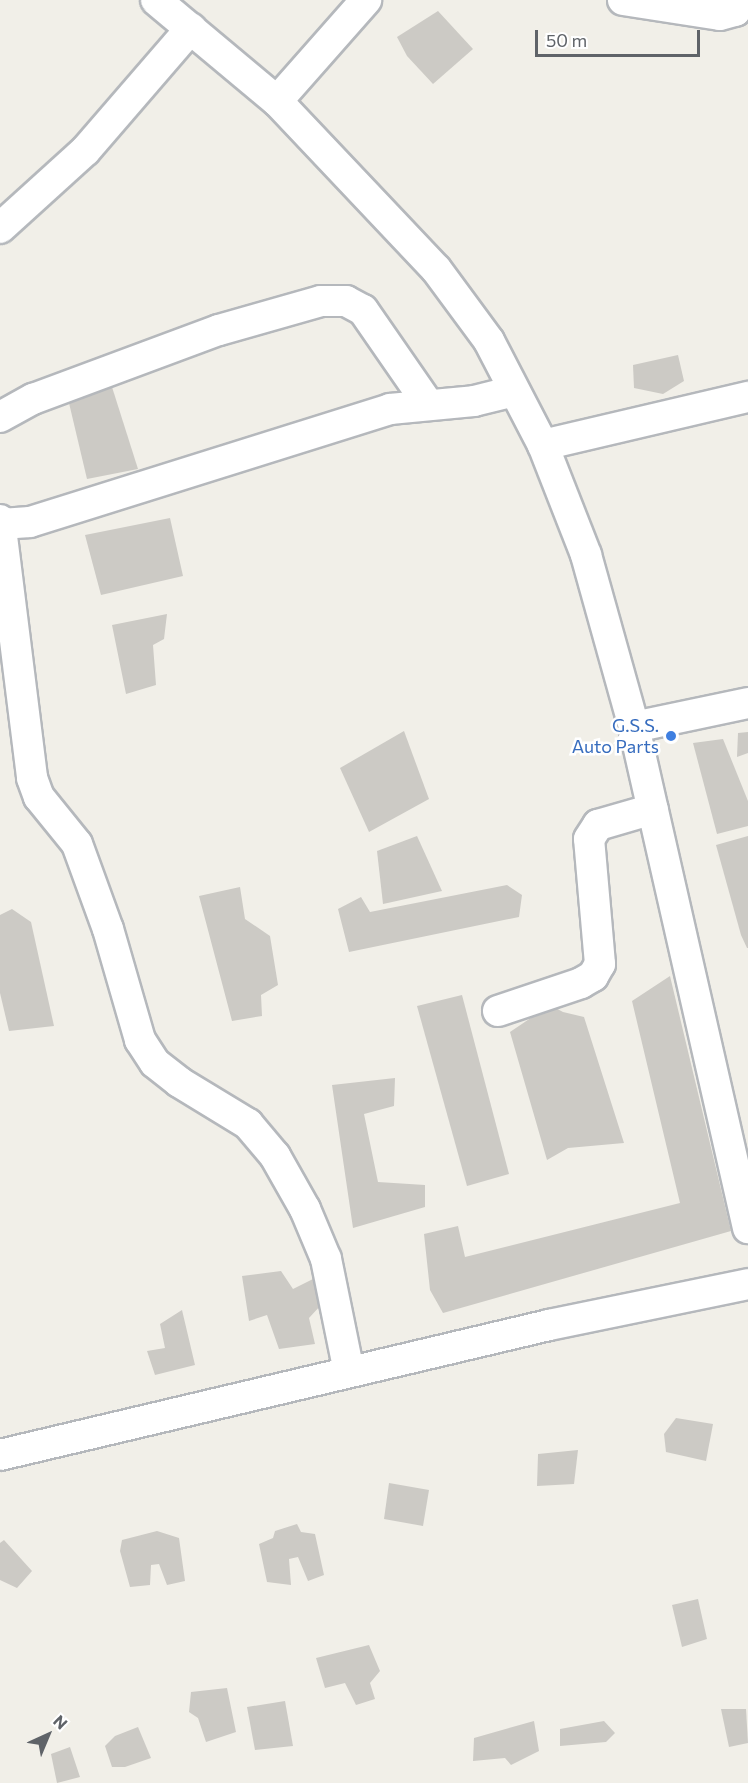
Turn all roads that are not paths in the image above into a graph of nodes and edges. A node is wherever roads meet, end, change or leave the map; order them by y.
1 (156, 0) edge
2 (366, 0) edge
3 (623, 0) edge
4 (739, 0) edge
5 (191, 28) junction
6 (277, 101) junction
7 (0, 228) edge
8 (514, 391) junction
9 (748, 397) edge
10 (428, 404) junction
11 (0, 417) edge
12 (543, 445) junction
13 (1, 522) edge
14 (748, 703) edge
15 (634, 726) junction
16 (653, 809) junction
17 (498, 1011) dead end
18 (748, 1228) edge
19 (748, 1284) edge
20 (349, 1372) junction
21 (0, 1455) edge

1 - 5 street
2 - 6 street
3 - 4 street
5 - 6 street
5 - 7 street
6 - 8 street
8 - 10 street
8 - 12 street
9 - 12 street
10 - 11 street
10 - 13 street
12 - 15 street
13 - 20 street
14 - 15 street
15 - 16 street
16 - 17 street
16 - 18 street
19 - 20 street
20 - 21 street

